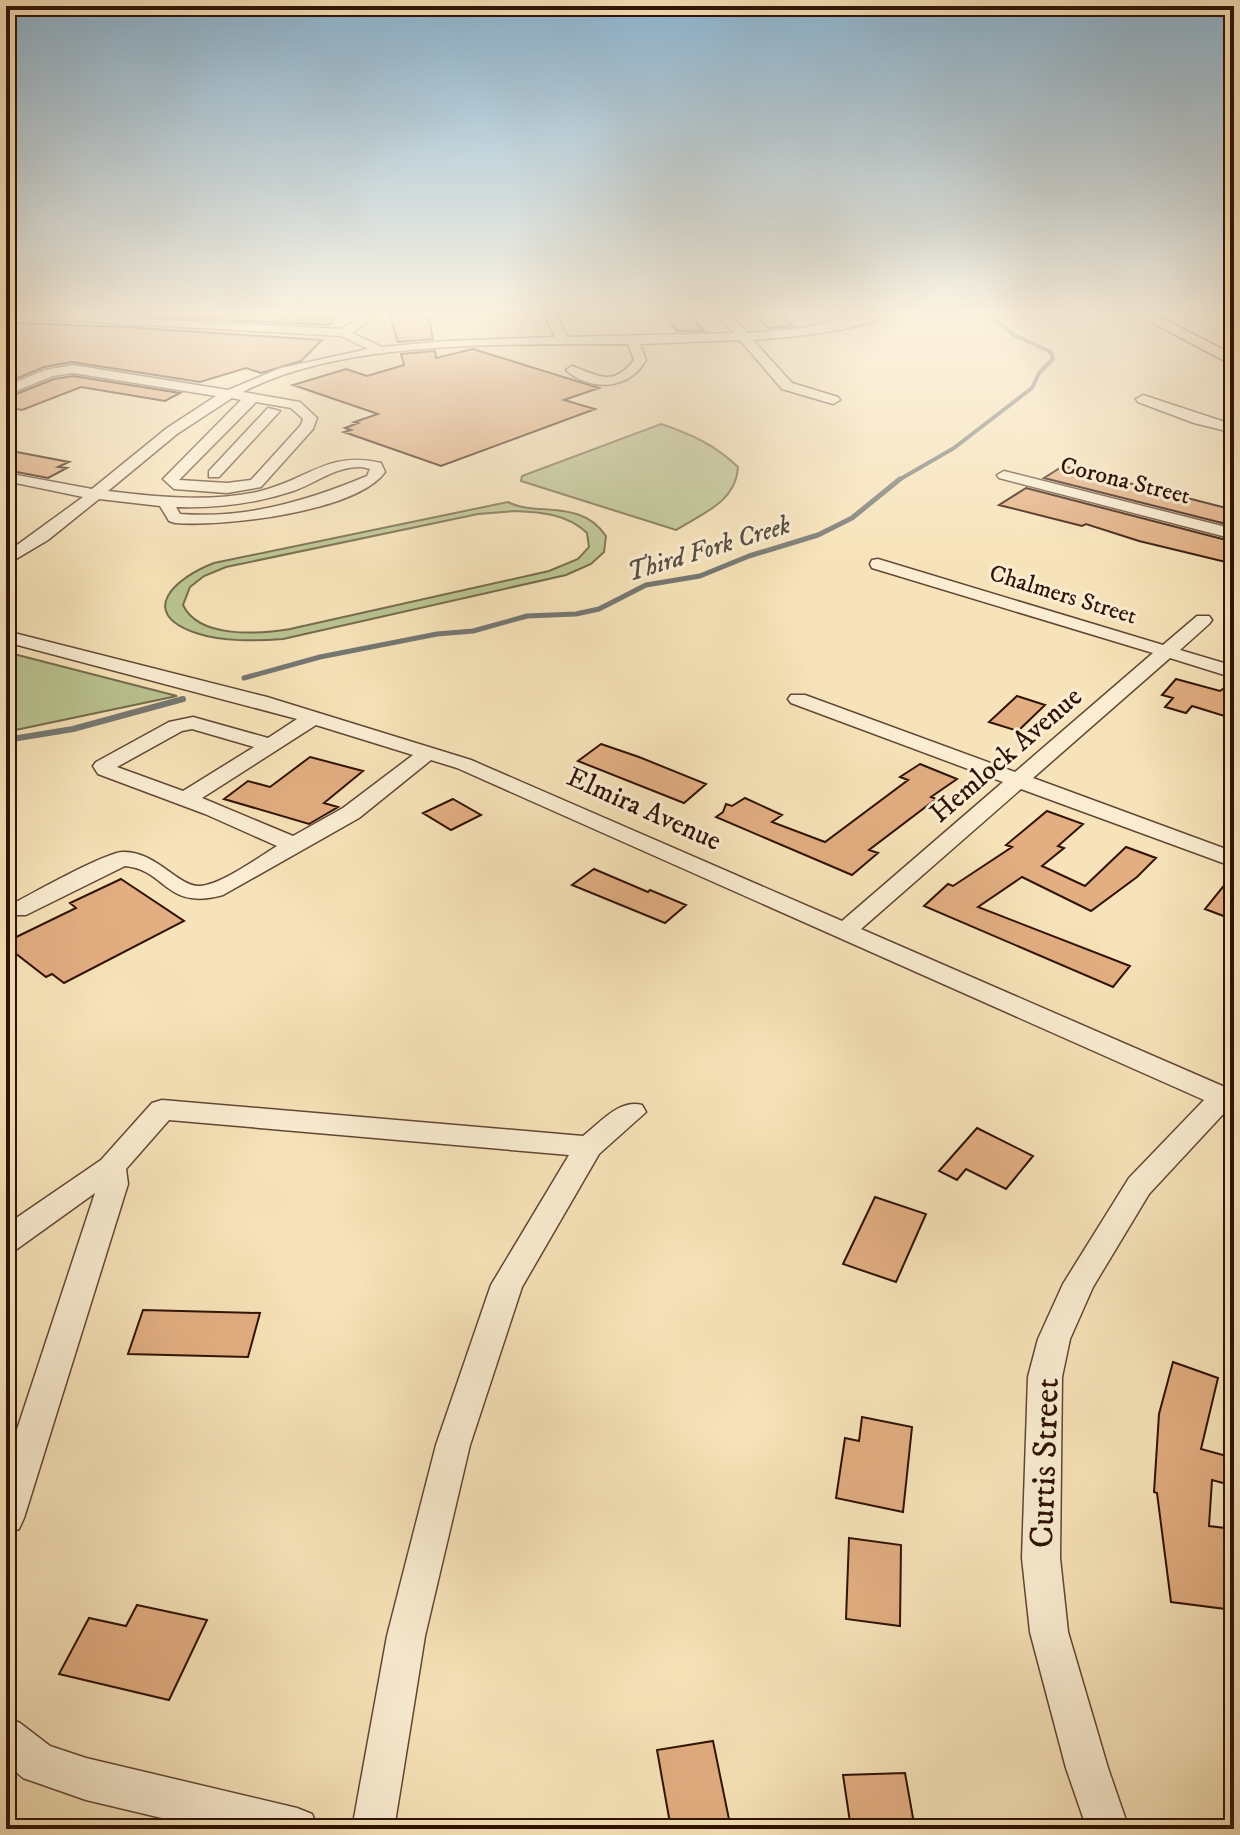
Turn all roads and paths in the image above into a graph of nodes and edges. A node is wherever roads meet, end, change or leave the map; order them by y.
1 (219, 398) edge
2 (245, 398) edge
3 (825, 398) edge
4 (253, 399) junction
5 (1143, 399) dead end
6 (833, 400) dead end
7 (273, 411) dead end
8 (1234, 429) edge
9 (177, 471) junction
10 (214, 474) junction
11 (1004, 475) dead end
12 (262, 476) junction
13 (6, 477) edge
14 (97, 494) junction
15 (164, 500) junction
16 (1234, 534) edge
17 (6, 560) edge
18 (878, 564) dead end
19 (1203, 620) dead end
20 (6, 636) edge
21 (1168, 652) junction
22 (1234, 672) edge
23 (798, 699) dead end
24 (314, 717) junction
25 (271, 745) junction
26 (429, 752) junction
27 (1019, 781) junction
28 (185, 799) junction
29 (294, 845) junction
30 (1234, 860) edge
31 (18, 910) dead end
32 (844, 931) junction
33 (1228, 1099) edge
34 (632, 1112) dead end
35 (589, 1147) junction
36 (111, 1167) junction
37 (6, 1241) edge
38 (6, 1518) edge
39 (6, 1737) edge
40 (297, 1829) edge
41 (373, 1829) edge
42 (1108, 1829) edge

1 - 14 street
2 - 4 street
3 - 6 street
4 - 9 street
4 - 12 street
5 - 8 street
7 - 10 street
9 - 10 street
9 - 12 street
10 - 12 street
11 - 16 street, Corona Street
13 - 14 street
14 - 15 street
14 - 17 street
15 - 15 street
18 - 21 street, Chalmers Street
19 - 21 street, Hemlock Avenue
20 - 24 street, Elmira Avenue
21 - 22 street, Chalmers Street
21 - 27 street, Hemlock Avenue
23 - 27 street
24 - 25 street
24 - 26 street, Elmira Avenue
25 - 28 street
25 - 28 street
26 - 29 street
26 - 32 street, Elmira Avenue
27 - 30 street
27 - 32 street, Hemlock Avenue
28 - 29 street
29 - 31 street
32 - 33 street, Elmira Avenue
33 - 42 street, Curtis Street
34 - 35 street
35 - 36 street
35 - 41 street
36 - 37 street
36 - 38 street
39 - 40 street

